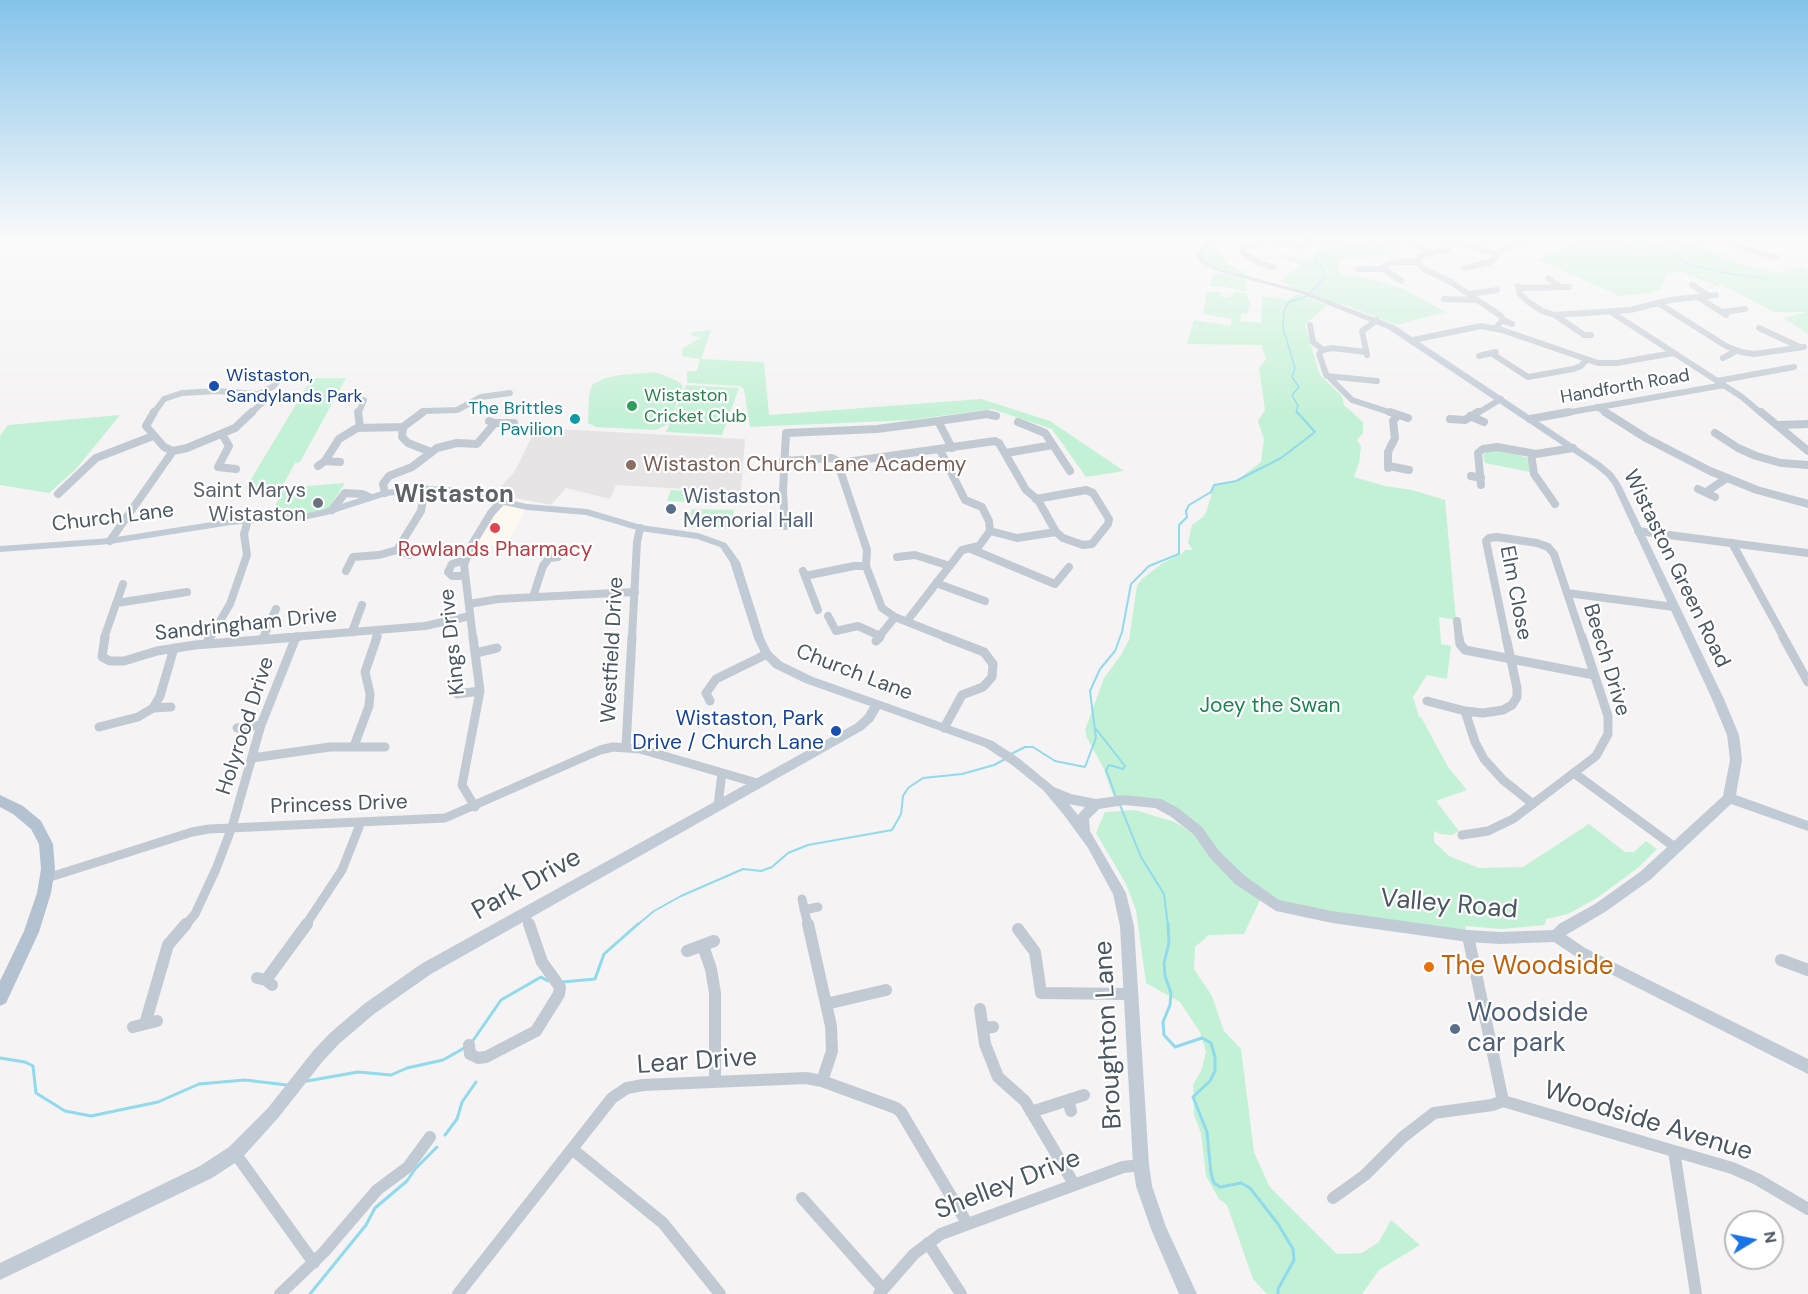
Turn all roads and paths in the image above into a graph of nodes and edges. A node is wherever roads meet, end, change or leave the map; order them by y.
1 (1320, 298) edge
2 (1450, 298) edge
3 (1524, 298) edge
4 (1688, 298) edge
5 (1699, 298) edge
6 (1478, 300) joint
7 (1658, 303) junction
8 (1743, 311) dead end
9 (1611, 312) junction
10 (1555, 315) junction
11 (1377, 320) junction
12 (1503, 320) junction
13 (1512, 324) dead end
14 (1313, 327) dead end
15 (1495, 328) junction
16 (1759, 328) dead end
17 (1591, 335) dead end
18 (1413, 340) junction
19 (1323, 350) junction
20 (1736, 351) junction
21 (1673, 353) junction
22 (1479, 356) dead end
23 (1723, 358) dead end
24 (1586, 360) junction
25 (1794, 367) dead end
26 (1367, 370) dead end
27 (1328, 376) junction
28 (1369, 378) junction
29 (279, 379) dead end
30 (1377, 381) dead end
31 (1717, 381) junction
32 (1724, 385) junction
33 (510, 393) dead end
34 (259, 394) junction
35 (1501, 399) junction
36 (367, 402) dead end
37 (1597, 407) junction
38 (1398, 415) junction
39 (996, 416) dead end
40 (1470, 416) junction
41 (1408, 418) dead end
42 (1450, 419) dead end
43 (1530, 419) junction
44 (938, 421) junction
45 (1018, 422) dead end
46 (1484, 422) dead end
47 (513, 423) dead end
48 (1808, 424) edge
49 (1779, 425) junction
50 (360, 427) junction
51 (403, 427) junction
52 (1715, 433) dead end
53 (222, 434) junction
54 (153, 436) junction
55 (477, 444) junction
56 (485, 445) dead end
57 (1053, 445) junction
58 (952, 448) junction
59 (1573, 448) junction
60 (940, 450) junction
61 (173, 451) junction
62 (431, 452) junction
63 (1808, 452) edge
64 (1006, 453) junction
65 (1531, 454) junction
66 (783, 460) junction
67 (325, 461) junction
68 (340, 462) dead end
69 (843, 464) junction
70 (1808, 465) edge
71 (318, 466) dead end
72 (236, 469) dead end
73 (1408, 470) dead end
74 (1070, 471) dead end
75 (1471, 476) dead end
76 (1727, 478) junction
77 (425, 489) junction
78 (385, 493) junction
79 (57, 494) dead end
80 (1715, 497) dead end
81 (1036, 499) junction
82 (501, 502) junction
83 (1555, 504) dead end
84 (1808, 504) edge
85 (248, 520) junction
86 (785, 526) dead end
87 (640, 528) junction
88 (990, 531) junction
89 (1638, 531) junction
90 (1056, 532) junction
91 (110, 540) junction
92 (1732, 543) junction
93 (0, 549) edge
94 (971, 549) junction
95 (397, 550) junction
96 (1808, 553) edge
97 (409, 555) dead end
98 (550, 557) dead end
99 (897, 557) dead end
100 (465, 560) junction
101 (866, 566) junction
102 (950, 566) junction
103 (1069, 567) dead end
104 (346, 571) dead end
105 (465, 576) junction
106 (936, 583) junction
107 (123, 584) dead end
108 (1055, 584) joint
109 (187, 592) dead end
110 (635, 592) junction
111 (1567, 592) junction
112 (533, 597) junction
113 (985, 601) dead end
114 (117, 603) junction
115 (362, 604) dead end
116 (469, 604) junction
117 (1674, 607) junction
118 (277, 608) dead end
119 (818, 610) dead end
120 (470, 616) junction
121 (828, 616) dead end
122 (895, 617) junction
123 (907, 621) junction
124 (1457, 621) dead end
125 (379, 630) junction
126 (352, 632) junction
127 (296, 637) junction
128 (262, 640) junction
129 (206, 644) junction
130 (174, 648) junction
131 (497, 648) dead end
132 (476, 653) junction
133 (767, 654) junction
134 (1510, 659) junction
135 (1594, 675) junction
136 (1808, 682) edge
137 (480, 691) junction
138 (456, 694) dead end
139 (710, 701) dead end
140 (1427, 701) dead end
141 (877, 704) junction
142 (171, 707) dead end
143 (153, 708) junction
144 (1465, 711) junction
145 (261, 725) junction
146 (99, 727) dead end
147 (237, 728) dead end
148 (944, 728) junction
149 (354, 746) junction
150 (626, 746) junction
151 (385, 747) dead end
152 (252, 758) junction
153 (722, 773) junction
154 (1574, 774) junction
155 (757, 783) junction
156 (1047, 787) junction
157 (1729, 798) junction
158 (0, 801) edge
159 (1102, 803) junction
160 (1533, 804) junction
161 (718, 805) junction
162 (474, 807) junction
163 (361, 822) junction
164 (1808, 826) edge
165 (232, 827) junction
166 (1084, 832) junction
167 (1462, 836) dead end
168 (1676, 848) junction
169 (47, 878) junction
170 (818, 907) dead end
171 (525, 914) junction
172 (1018, 929) dead end
173 (1468, 936) junction
174 (1556, 936) junction
175 (714, 941) dead end
176 (703, 946) junction
177 (687, 951) dead end
178 (1781, 960) dead end
179 (1808, 970) edge
180 (265, 981) dead end
181 (886, 990) dead end
182 (1131, 994) junction
183 (0, 998) edge
184 (826, 1004) junction
185 (980, 1009) dead end
186 (157, 1021) dead end
187 (469, 1045) dead end
188 (1808, 1067) edge
189 (715, 1082) junction
190 (822, 1082) junction
191 (1084, 1095) dead end
192 (1503, 1101) junction
193 (1031, 1112) junction
194 (430, 1137) dead end
195 (572, 1149) junction
196 (1674, 1151) junction
197 (234, 1153) junction
198 (1141, 1165) junction
199 (1074, 1184) junction
200 (802, 1198) dead end
201 (1333, 1198) dead end
202 (1808, 1209) edge
203 (967, 1223) junction
204 (928, 1243) junction
205 (314, 1263) junction
206 (0, 1272) edge
207 (881, 1292) edge
208 (280, 1294) edge
209 (458, 1294) edge
210 (720, 1294) edge
211 (961, 1294) edge
212 (1188, 1294) edge
213 (1696, 1294) edge

1 - 11 street, Wistaston Green Road
2 - 6 street
3 - 10 street
4 - 7 street
5 - 8 street
6 - 12 street
7 - 9 street
7 - 20 street
9 - 10 street
9 - 21 street
10 - 17 street
11 - 18 street, Wistaston Green Road
11 - 19 street
12 - 13 street
12 - 15 street
14 - 19 street
15 - 18 street
15 - 24 street
16 - 20 street
18 - 35 street, Wistaston Green Road
19 - 27 street
20 - 23 street
21 - 24 street
21 - 31 street
22 - 24 street
25 - 31 street
26 - 28 street
27 - 28 street
27 - 38 street
28 - 30 street
29 - 34 street
31 - 32 street
32 - 37 street, Handforth Road
32 - 49 street
33 - 51 street
34 - 53 street
34 - 54 street
35 - 40 street
35 - 43 street, Wistaston Green Road
36 - 50 street
37 - 43 street, Handforth Road
37 - 76 street
38 - 41 street
38 - 73 street
39 - 44 street
40 - 42 street
40 - 46 street
43 - 59 street, Wistaston Green Road
44 - 58 street
44 - 66 street
45 - 57 street
47 - 55 street
48 - 49 street
49 - 63 street
50 - 51 street
50 - 67 street
51 - 62 street
52 - 70 street
53 - 61 street
53 - 72 street
54 - 61 street
54 - 79 street
55 - 56 street
55 - 62 street
57 - 64 street
57 - 74 street
58 - 60 street
58 - 64 street
59 - 65 street
59 - 89 street, Wistaston Green Road
60 - 69 street
60 - 88 street
61 - 91 street
62 - 78 street
64 - 81 street
65 - 75 street
65 - 83 street
66 - 69 street
66 - 86 street
67 - 68 street
67 - 71 street
69 - 101 street
76 - 80 street
76 - 84 street
77 - 78 street, Church Lane
77 - 82 street, Church Lane
77 - 95 street
78 - 85 street, Church Lane
81 - 90 street
81 - 90 street
82 - 87 street, Church Lane
82 - 100 street, Kings Drive
85 - 91 street, Church Lane
85 - 129 street
87 - 110 street, Westfield Drive
87 - 133 street, Church Lane
88 - 90 street
88 - 94 street
89 - 92 street
89 - 117 street, Wistaston Green Road
91 - 93 street, Church Lane
92 - 96 street
92 - 136 street
94 - 102 street
94 - 108 street
95 - 97 street
95 - 104 street
98 - 112 street
99 - 102 street
100 - 105 street, Kings Drive
100 - 105 street, Kings Drive
101 - 119 street
101 - 122 street
102 - 106 street
103 - 108 street
105 - 116 street, Kings Drive
106 - 113 street
106 - 123 street
107 - 114 street, Sandringham Drive
109 - 114 street
110 - 112 street
110 - 150 street, Westfield Drive
111 - 117 street, Beech Drive
111 - 134 street, Elm Close
111 - 135 street, Beech Drive
112 - 116 street
114 - 130 street, Sandringham Drive
115 - 126 street
116 - 120 street, Kings Drive
117 - 157 street, Wistaston Green Road
118 - 128 street
120 - 125 street, Sandringham Drive
120 - 132 street, Kings Drive
121 - 122 street
122 - 123 street
123 - 148 street
124 - 134 street
125 - 126 street, Sandringham Drive
125 - 149 street
126 - 127 street, Sandringham Drive
127 - 128 street, Sandringham Drive
127 - 145 street, Holyrood Drive
128 - 129 street, Sandringham Drive
129 - 130 street, Sandringham Drive
130 - 143 street
131 - 132 street
132 - 137 street, Kings Drive
133 - 139 street
133 - 141 street, Church Lane
134 - 135 street
134 - 144 street
135 - 154 street, Beech Drive
137 - 138 street
137 - 162 street, Kings Drive
140 - 144 street
141 - 148 street, Church Lane
141 - 155 street, Park Drive
142 - 143 street
143 - 146 street
144 - 160 street
145 - 147 street
145 - 152 street, Holyrood Drive
148 - 156 street, Church Lane
149 - 151 street
149 - 152 street
150 - 153 street, Westfield Drive
150 - 162 street, Princess Drive
152 - 165 street, Holyrood Drive
153 - 155 street, Westfield Drive
153 - 161 street
154 - 160 street, Beech Drive
154 - 168 street
155 - 161 street, Park Drive
156 - 159 street, Valley Road
156 - 166 street, Broughton Lane
157 - 164 street
157 - 168 street
158 - 169 main road
159 - 166 street
159 - 173 street, Valley Road
160 - 167 street, Beech Drive
161 - 171 street, Park Drive
162 - 163 street, Princess Drive
163 - 165 street, Princess Drive
163 - 180 street
165 - 169 street, Princess Drive
165 - 186 street, Holyrood Drive
166 - 182 street, Broughton Lane
168 - 174 street
169 - 183 main road
170 - 184 street
171 - 187 street
171 - 197 street, Park Drive
172 - 182 street
173 - 174 street, Valley Road
173 - 192 street
174 - 188 street
175 - 176 street
176 - 177 street
176 - 189 street
178 - 179 street
181 - 184 street
182 - 198 street, Broughton Lane
184 - 190 street
185 - 193 street
189 - 190 street, Lear Drive
189 - 195 street, Lear Drive
190 - 203 street, Lear Drive
191 - 193 street
192 - 196 street, Woodside Avenue
192 - 201 street
193 - 199 street
194 - 205 street
195 - 209 street, Lear Drive
195 - 210 street
196 - 202 street, Woodside Avenue
196 - 213 street
197 - 205 street
197 - 206 street, Park Drive
198 - 199 street, Shelley Drive
198 - 212 street, Broughton Lane
199 - 203 street, Shelley Drive
200 - 207 street
203 - 204 street, Shelley Drive
204 - 207 street, Shelley Drive
204 - 211 street
205 - 208 street

